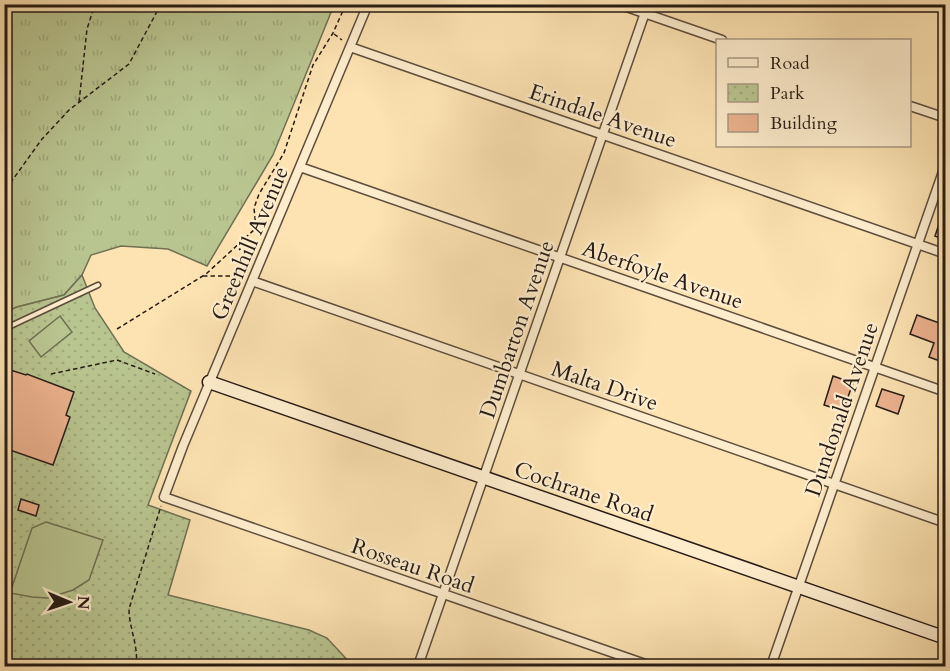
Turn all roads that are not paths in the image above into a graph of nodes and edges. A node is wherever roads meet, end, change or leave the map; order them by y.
1 (368, 4) edge
2 (618, 4) edge
3 (648, 4) edge
4 (645, 14) junction
5 (719, 39) edge
6 (350, 47) junction
7 (911, 107) edge
8 (945, 118) edge
9 (603, 134) junction
10 (945, 163) edge
11 (300, 167) junction
12 (917, 244) junction
13 (945, 254) edge
14 (560, 257) junction
15 (252, 281) junction
16 (99, 285) dead end
17 (4, 328) edge
18 (874, 367) junction
19 (519, 375) junction
20 (209, 382) junction
21 (945, 392) edge
22 (483, 478) junction
23 (836, 485) junction
24 (164, 497) joint
25 (945, 523) edge
26 (798, 587) junction
27 (442, 595) junction
28 (945, 638) edge
29 (418, 666) edge
30 (651, 666) edge
31 (771, 666) edge

1 - 6 street, Greenhill Avenue
2 - 4 street
3 - 4 street, Dumbarton Avenue
4 - 5 street
4 - 9 street, Dumbarton Avenue
6 - 9 street, Erindale Avenue
6 - 11 street, Greenhill Avenue
7 - 8 street
9 - 12 street, Erindale Avenue
9 - 14 street, Dumbarton Avenue
10 - 12 street, Dundonald Avenue
11 - 14 street, Aberfoyle Avenue
11 - 15 street, Greenhill Avenue
12 - 13 street, Erindale Avenue
12 - 18 street, Dundonald Avenue
14 - 18 street, Aberfoyle Avenue
14 - 19 street, Dumbarton Avenue
15 - 19 street, Malta Drive
15 - 20 street, Greenhill Avenue
16 - 17 lane
18 - 21 street, Aberfoyle Avenue
18 - 23 street, Dundonald Avenue
19 - 22 street, Dumbarton Avenue
19 - 23 street, Malta Drive
20 - 22 street, Cochrane Road
20 - 24 street, Greenhill Avenue
22 - 26 street, Cochrane Road
22 - 27 street, Dumbarton Avenue
23 - 25 street, Malta Drive
23 - 26 street, Dundonald Avenue
24 - 27 street, Rosseau Road
26 - 28 street, Cochrane Road
26 - 31 street, Dundonald Avenue
27 - 29 street, Dumbarton Avenue
27 - 30 street, Rosseau Road

